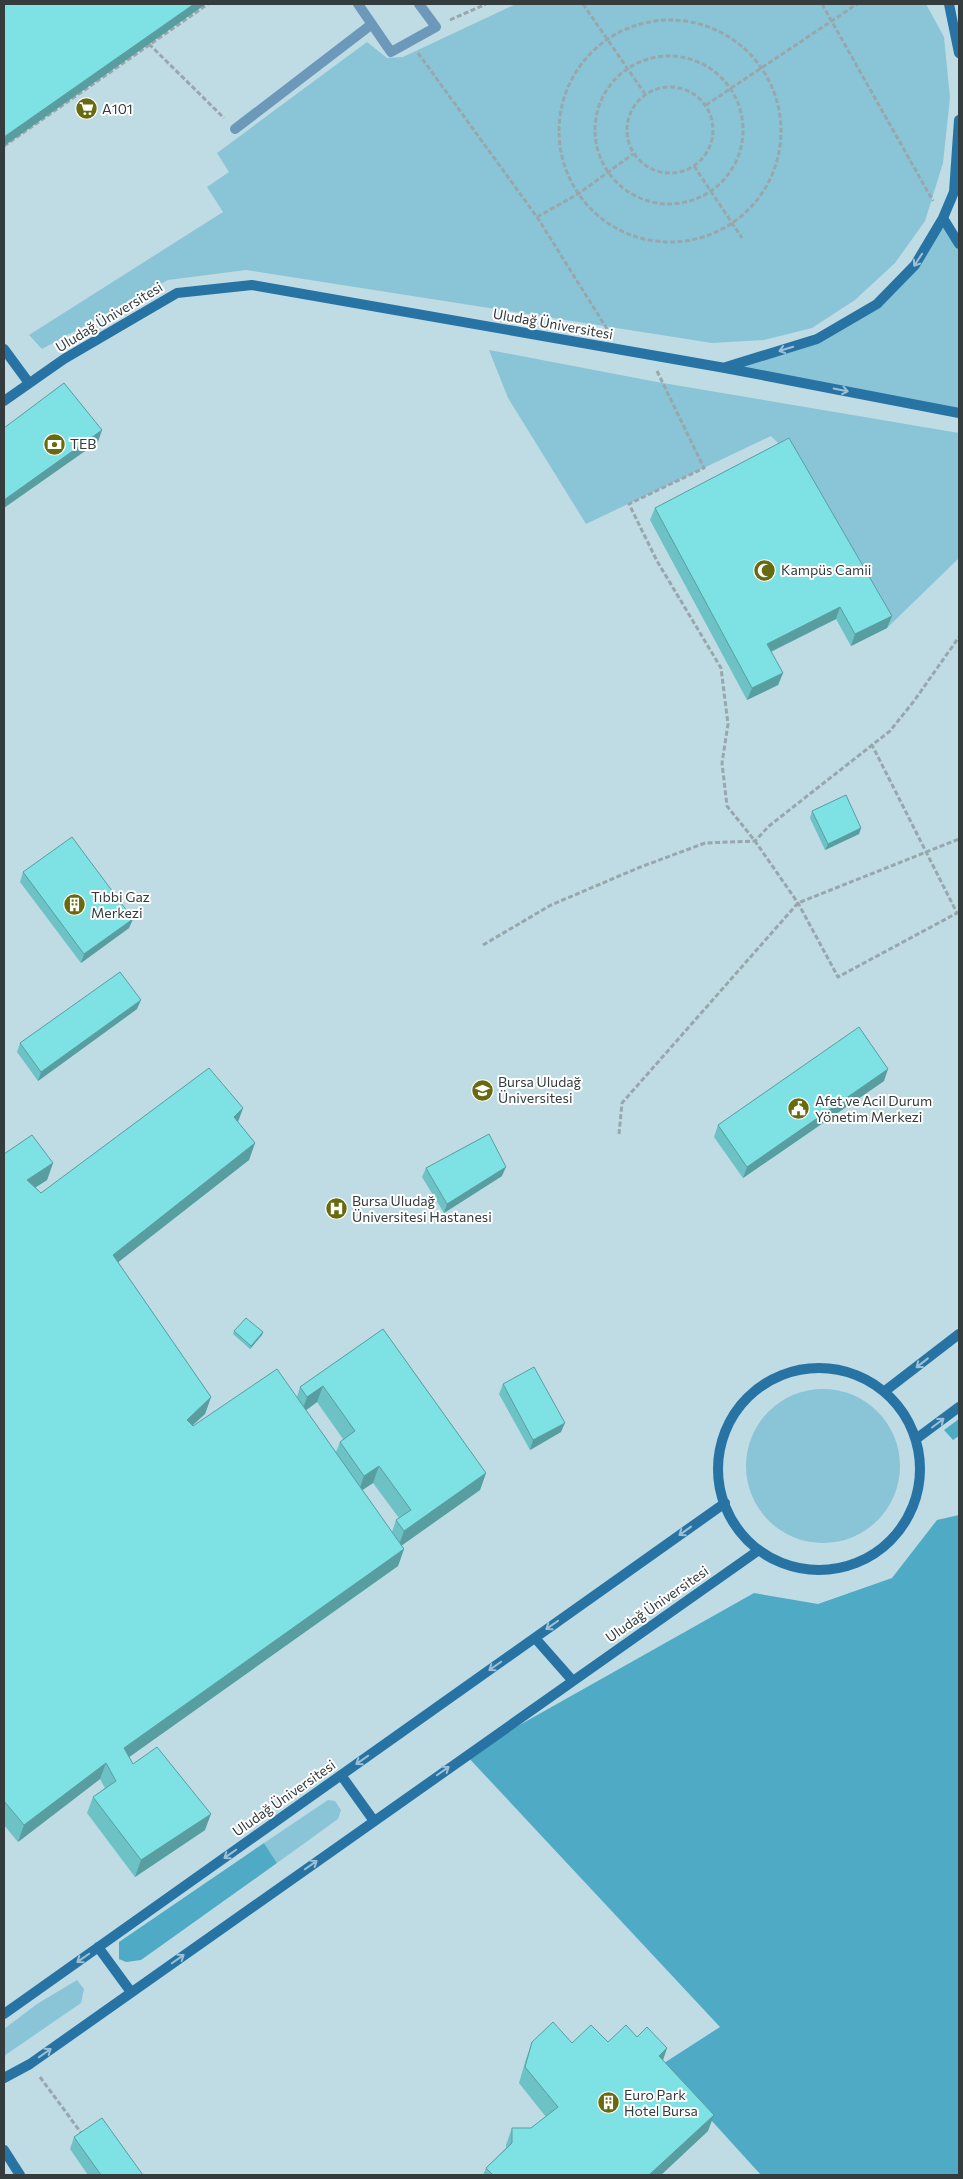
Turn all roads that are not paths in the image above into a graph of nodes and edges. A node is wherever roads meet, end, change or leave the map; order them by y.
1 (358, 4) edge
2 (419, 4) edge
3 (949, 4) edge
4 (959, 16) edge
5 (372, 24) junction
6 (959, 53) edge
7 (959, 120) edge
8 (235, 129) road end
9 (956, 189) edge
10 (943, 218) junction
11 (959, 244) edge
12 (4, 349) edge
13 (725, 368) junction
14 (29, 383) junction
15 (4, 401) edge
16 (959, 413) edge
17 (959, 1334) edge
18 (885, 1391) junction
19 (959, 1407) edge
20 (916, 1439) junction
21 (725, 1503) junction
22 (758, 1550) junction
23 (535, 1638) junction
24 (572, 1680) junction
25 (341, 1775) junction
26 (374, 1821) junction
27 (98, 1947) junction
28 (131, 1992) junction
29 (4, 2014) edge
30 (4, 2078) edge
31 (4, 2150) edge
32 (20, 2175) edge

1 - 5 lane
2 - 5 lane
3 - 4 street
3 - 6 street
5 - 8 lane
7 - 9 street, Uludağ Üniversitesi
9 - 10 street, Uludağ Üniversitesi
10 - 11 street
10 -> 13 street, Uludağ Üniversitesi
12 - 14 street
13 - 14 street, Uludağ Üniversitesi
13 -> 16 street
14 - 15 street, Uludağ Üniversitesi
17 -> 18 street
18 - 20 street
18 - 21 street
20 -> 19 street
20 - 22 street
21 - 22 street
21 -> 23 street, Uludağ Üniversitesi
22 - 24 street, Uludağ Üniversitesi
23 - 24 street
23 -> 25 street, Uludağ Üniversitesi
26 -> 24 street, Uludağ Üniversitesi
25 - 26 street
25 -> 27 street, Uludağ Üniversitesi
28 -> 26 street, Uludağ Üniversitesi
27 - 28 street
27 -> 29 street, Uludağ Üniversitesi
30 -> 28 street, Uludağ Üniversitesi
31 - 32 street

